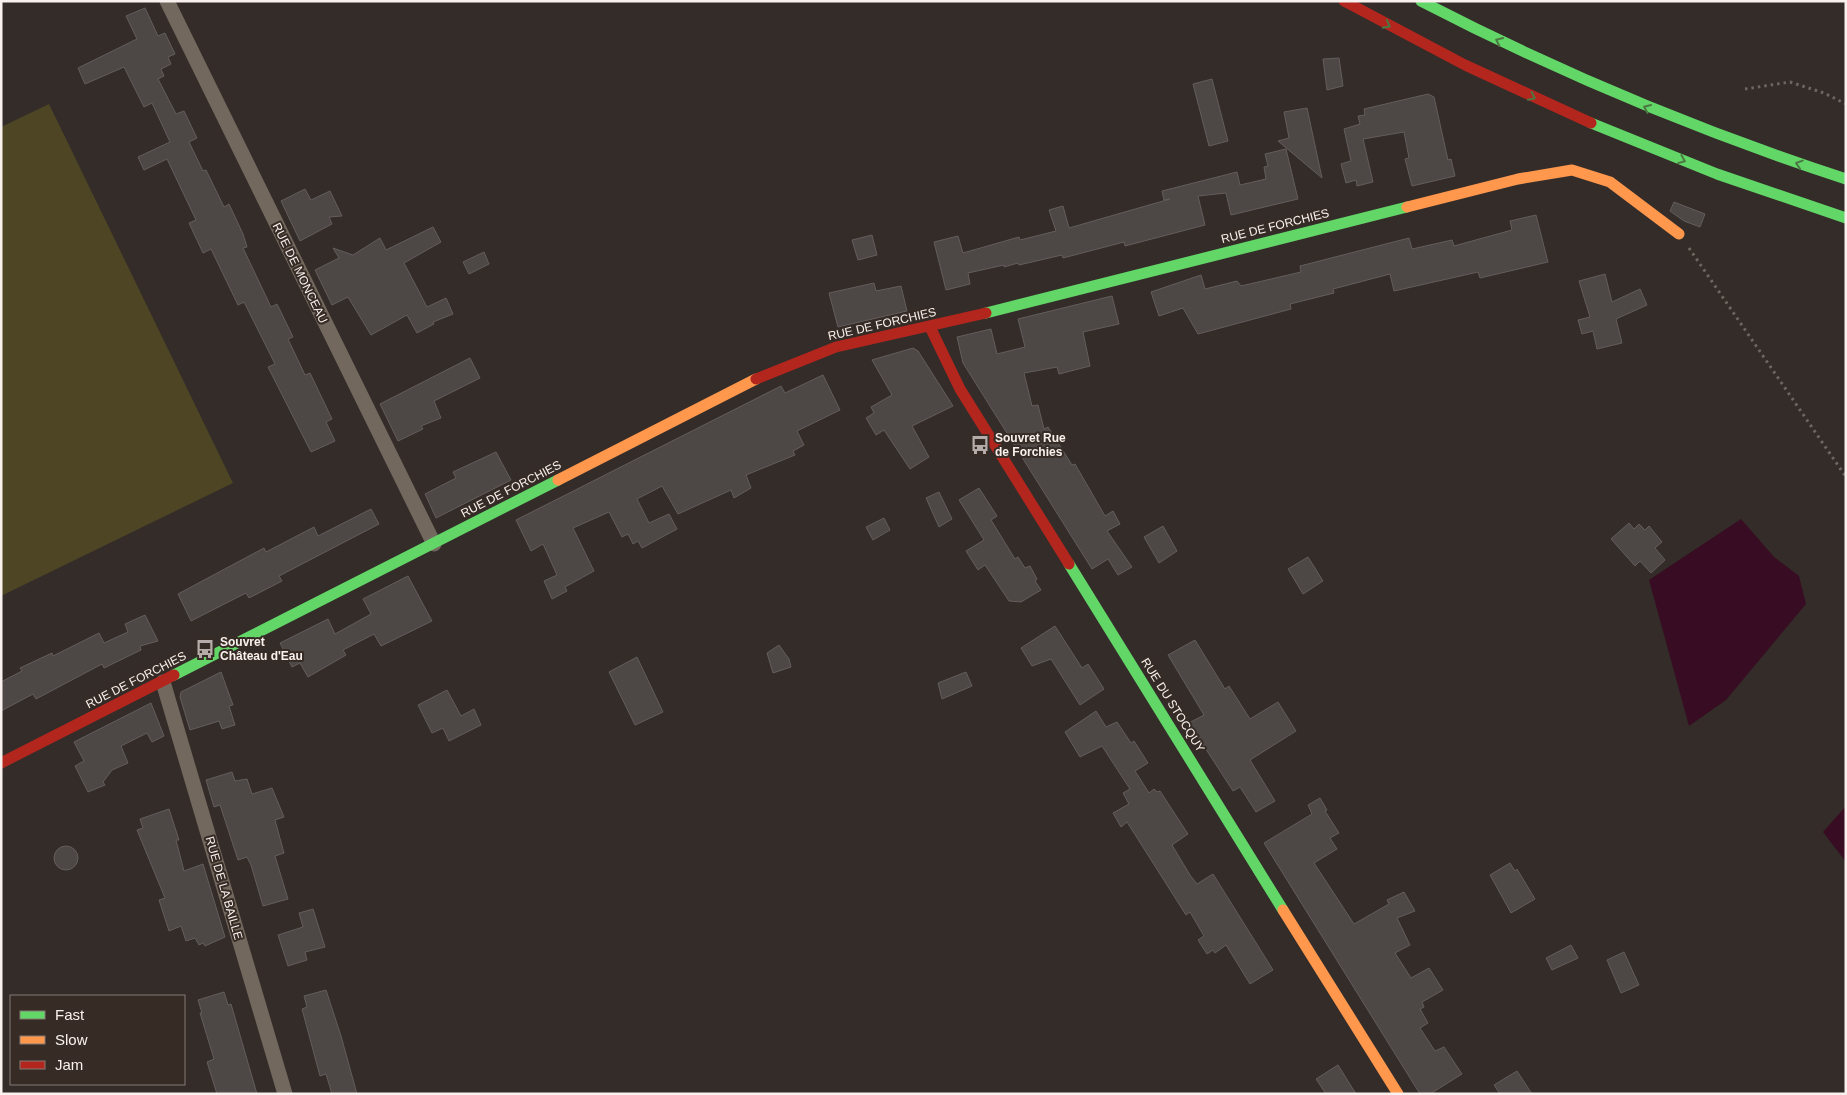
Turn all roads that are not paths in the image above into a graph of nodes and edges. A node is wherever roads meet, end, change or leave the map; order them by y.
1 (167, 1) edge
2 (1344, 1) edge
3 (1421, 1) edge
4 (1846, 179) edge
5 (1846, 218) edge
6 (1679, 234) road end
7 (930, 327) junction
8 (434, 544) junction
9 (163, 682) junction
10 (1, 763) edge
11 (285, 1094) edge
12 (1398, 1094) edge

1 - 8 street, RUE DE MONCEAU
2 -> 5 street
4 -> 3 street
6 - 7 street, RUE DE FORCHIES
7 - 8 street, RUE DE FORCHIES
7 - 12 street, RUE DU STOCQUY
8 - 9 street, RUE DE FORCHIES
9 - 10 street, RUE DE FORCHIES
9 - 11 street, RUE DE LA BAILLE

